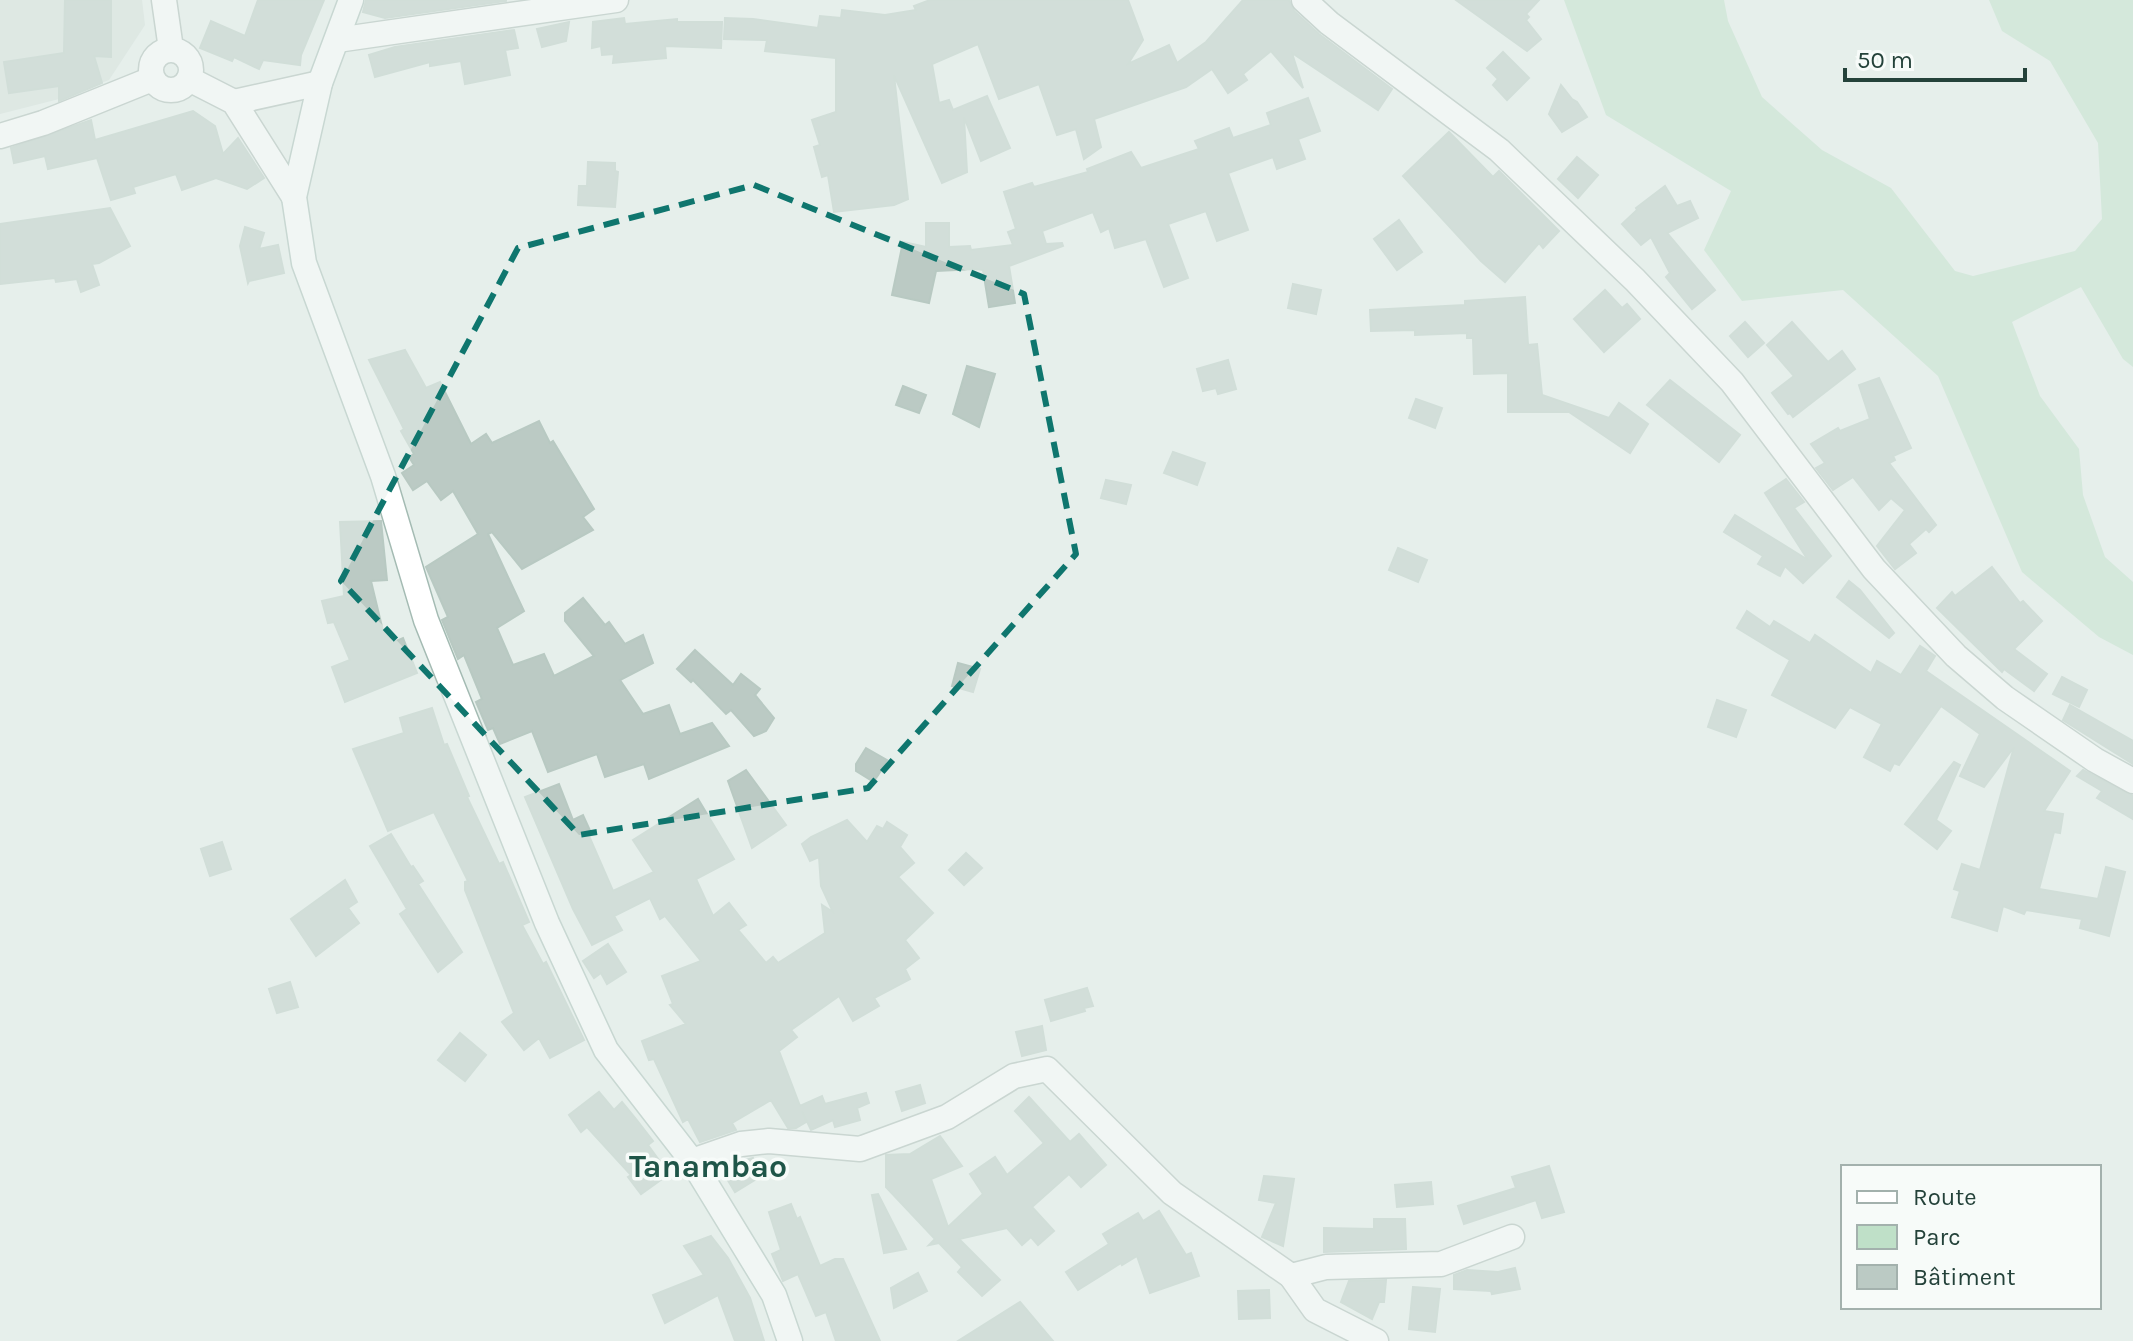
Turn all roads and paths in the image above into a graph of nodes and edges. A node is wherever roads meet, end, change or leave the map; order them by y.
1 (164, 0) edge
2 (351, 0) edge
3 (616, 0) edge
4 (1304, 0) edge
5 (337, 40) junction
6 (171, 49) junction
7 (152, 79) junction
8 (189, 79) junction
9 (320, 83) junction
10 (234, 102) junction
11 (0, 136) edge
12 (294, 197) junction
13 (2133, 781) edge
14 (692, 1161) junction
15 (1512, 1237) dead end
16 (1291, 1276) junction
17 (790, 1341) edge
18 (1376, 1341) edge

1 - 6 street
2 - 5 street
3 - 5 street
4 - 13 street
5 - 9 street
6 - 7 street
6 - 8 street
7 - 8 street
7 - 11 street
8 - 10 street
9 - 10 street
9 - 12 street
10 - 12 street
12 - 14 street
14 - 16 street
14 - 17 street
15 - 16 street
16 - 18 street

